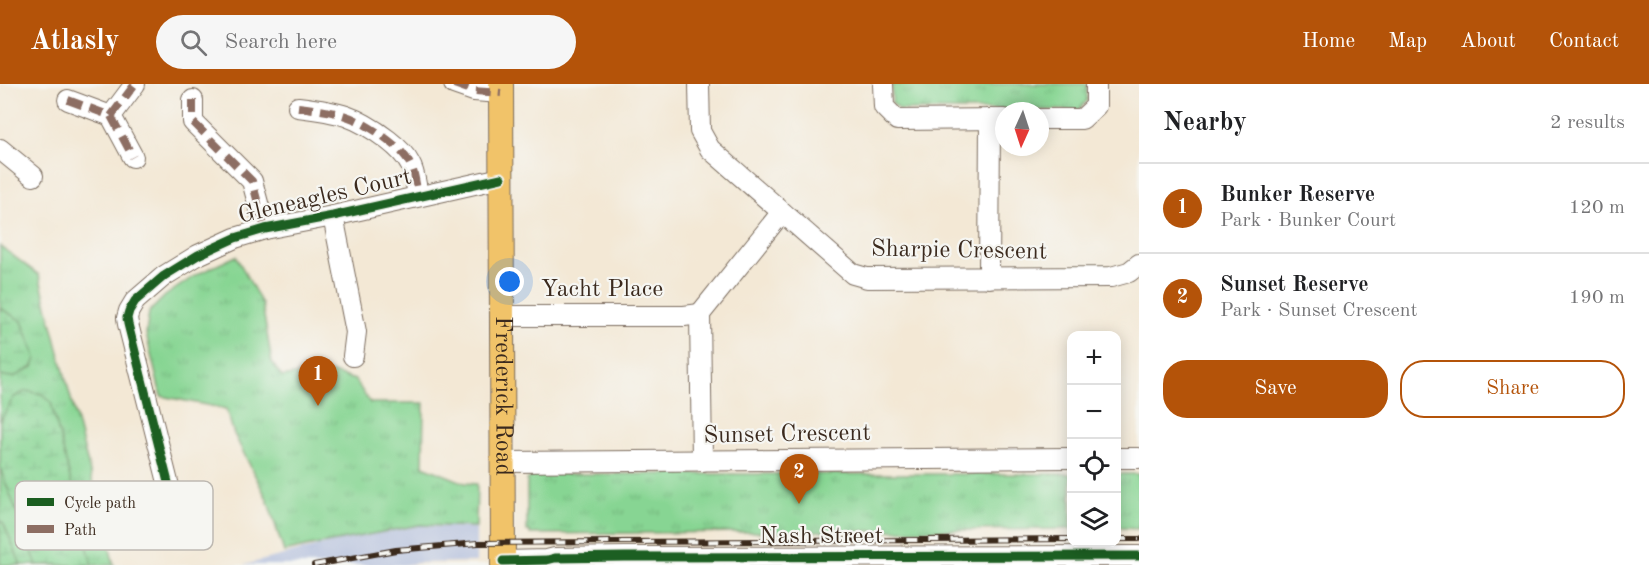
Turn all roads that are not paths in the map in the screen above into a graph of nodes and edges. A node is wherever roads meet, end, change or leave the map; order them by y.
1 (135, 84) edge
2 (454, 84) edge
3 (699, 84) edge
4 (883, 84) edge
5 (1096, 84) edge
6 (501, 88) edge
7 (68, 100) dead end
8 (193, 100) dead end
9 (298, 107) dead end
10 (111, 116) junction
11 (995, 119) edge
12 (1049, 119) edge
13 (0, 149) edge
14 (995, 156) edge
15 (133, 157) dead end
16 (33, 176) dead end
17 (501, 178) junction
18 (418, 195) junction
19 (782, 212) junction
20 (333, 216) junction
21 (265, 229) junction
22 (1139, 264) edge
23 (989, 278) junction
24 (700, 314) junction
25 (503, 316) junction
26 (353, 356) dead end
27 (1067, 458) edge
28 (1121, 458) edge
29 (1139, 458) edge
30 (702, 461) junction
31 (503, 462) junction
32 (167, 481) edge
33 (1139, 556) edge
34 (625, 561) edge
35 (799, 561) edge
36 (944, 561) edge
37 (1118, 561) edge
38 (503, 563) edge

1 - 10 street
2 - 6 street
3 - 19 street, Sharpie Crescent
4 - 11 street
5 - 12 street
6 - 17 main road, Frederick Road
7 - 10 street
8 - 21 street
9 - 18 street
10 - 15 street
13 - 16 street
14 - 23 street
17 - 18 street, Gleneagles Court
17 - 25 main road, Frederick Road
18 - 20 street, Gleneagles Court
19 - 23 street, Sharpie Crescent
19 - 24 street
20 - 21 street, Gleneagles Court
20 - 26 street
21 - 32 street, Gleneagles Court
22 - 23 street, Sharpie Crescent
24 - 25 street, Yacht Place
24 - 30 street
25 - 31 main road, Frederick Road
27 - 30 street, Sunset Crescent
28 - 29 street
30 - 31 street, Sunset Crescent
31 - 38 main road, Frederick Road
33 - 37 street, Nash Street
34 - 35 street, Nash Street
34 - 38 street, Nash Street
35 - 36 street, Nash Street
36 - 37 street, Nash Street

